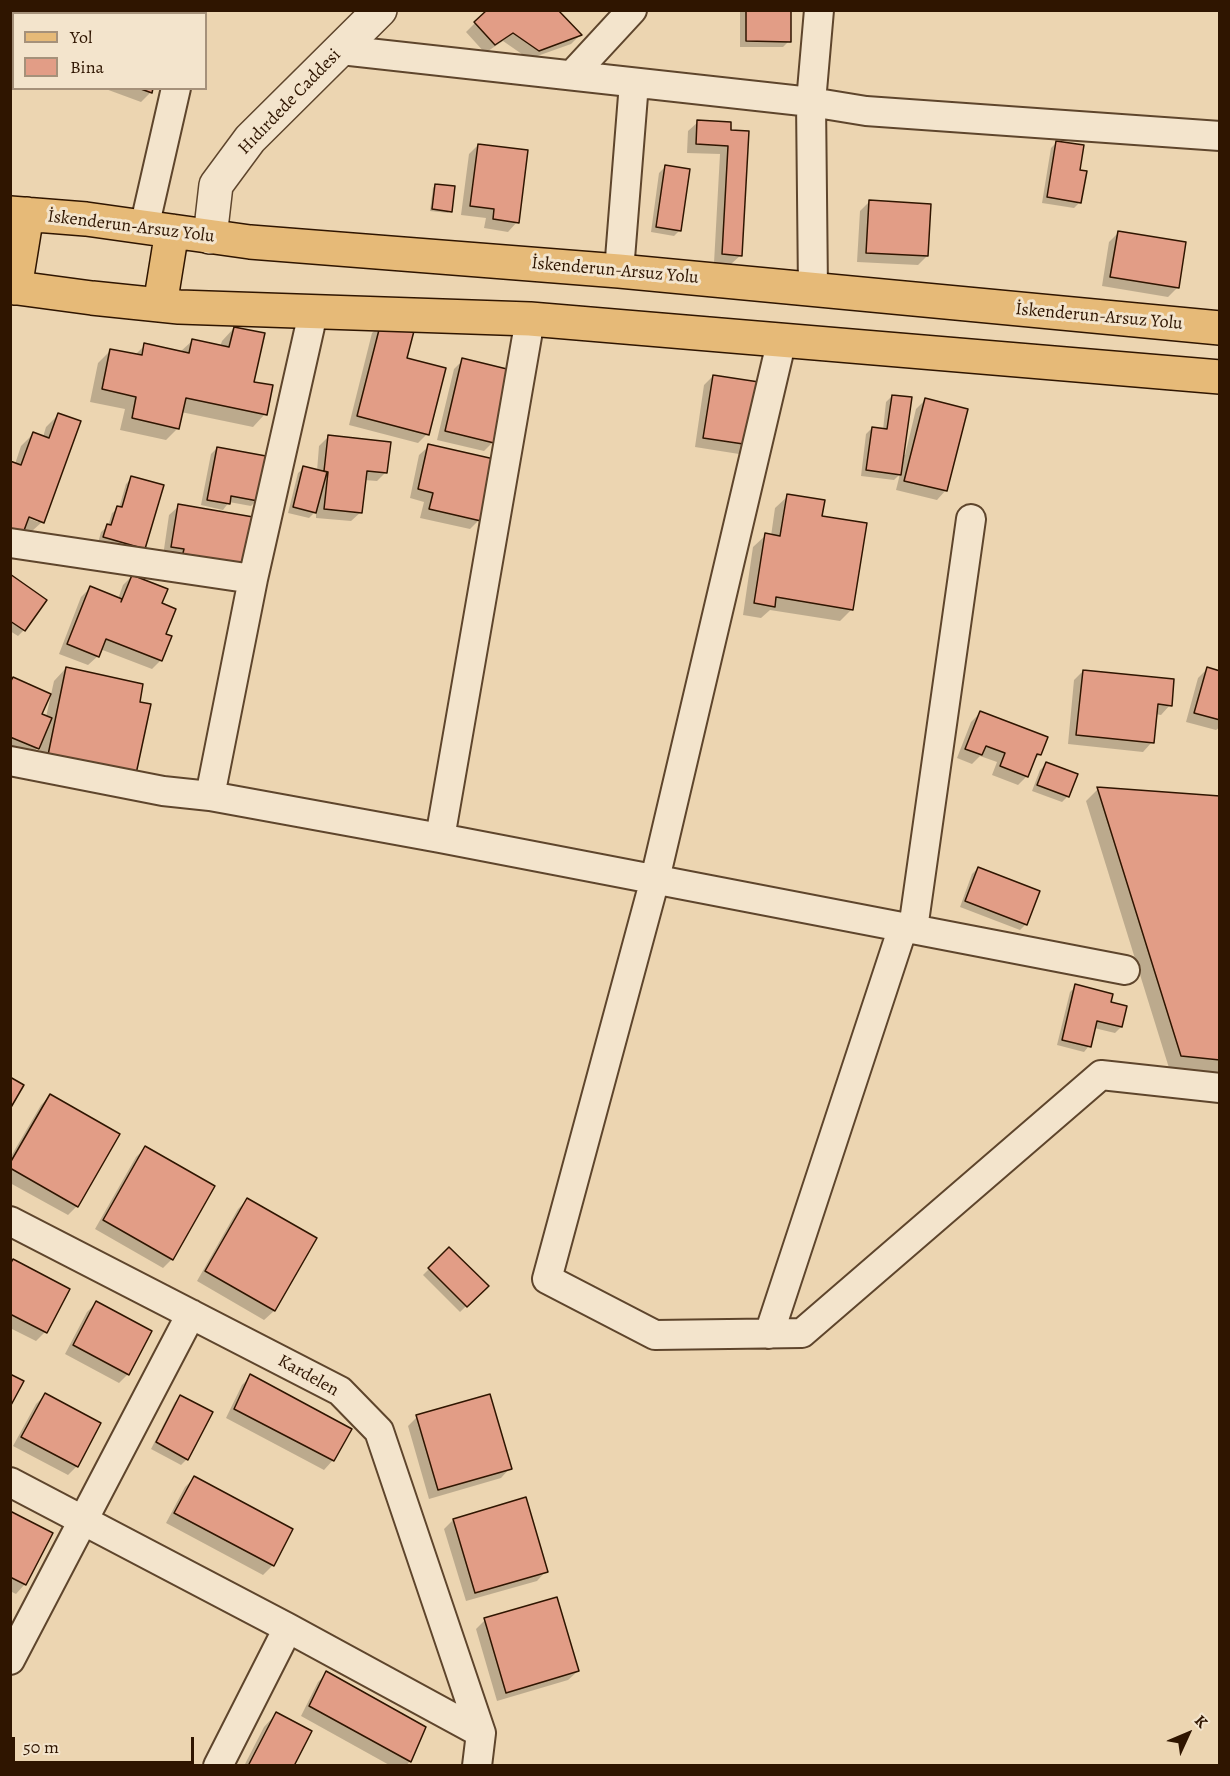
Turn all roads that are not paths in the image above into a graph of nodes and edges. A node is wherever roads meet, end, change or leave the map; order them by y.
1 (380, 10) edge
2 (632, 10) edge
3 (819, 10) edge
4 (341, 50) junction
5 (572, 75) junction
6 (634, 83) junction
7 (176, 90) edge
8 (812, 102) junction
9 (1220, 136) edge
10 (19, 214) edge
11 (158, 230) junction
12 (210, 237) junction
13 (620, 271) junction
14 (813, 289) junction
15 (12, 290) edge
16 (160, 305) junction
17 (313, 313) junction
18 (530, 319) junction
19 (1220, 328) edge
20 (782, 339) junction
21 (1220, 377) edge
22 (970, 519) dead end
23 (10, 543) edge
24 (253, 579) junction
25 (10, 761) edge
26 (210, 796) junction
27 (440, 838) junction
28 (655, 879) junction
29 (908, 928) junction
30 (1125, 970) dead end
31 (1220, 1088) edge
32 (10, 1221) edge
33 (191, 1314) junction
34 (769, 1334) junction
35 (10, 1482) edge
36 (83, 1520) junction
37 (288, 1628) junction
38 (10, 1659) edge
39 (481, 1733) junction
40 (218, 1766) edge
41 (477, 1766) edge

1 - 4 street, Hıdırdede Caddesi
2 - 5 street
3 - 8 street
4 - 5 street
4 - 12 street, Hıdırdede Caddesi
5 - 6 street
6 - 8 street
6 - 13 street
7 - 11 street
8 - 9 street
8 - 14 street
10 - 11 main road, İskenderun-Arsuz Yolu
10 - 15 main road
11 - 12 main road, İskenderun-Arsuz Yolu
11 - 16 main road
12 - 13 main road, İskenderun-Arsuz Yolu
13 - 14 main road, İskenderun-Arsuz Yolu
14 - 19 main road, İskenderun-Arsuz Yolu
15 - 16 main road
16 - 17 main road
17 - 18 main road
17 - 24 street
18 - 20 main road
18 - 27 street
20 - 21 main road
20 - 28 street
22 - 29 street
23 - 24 street
24 - 26 street
25 - 26 street
26 - 27 street
27 - 28 street
28 - 29 street
28 - 34 street
29 - 30 street
29 - 34 street
31 - 34 street
32 - 33 street, Kardelen
33 - 36 street
33 - 39 street, Kardelen
35 - 36 street
36 - 37 street
36 - 38 street
37 - 39 street
37 - 40 street
39 - 41 street, Kardelen

